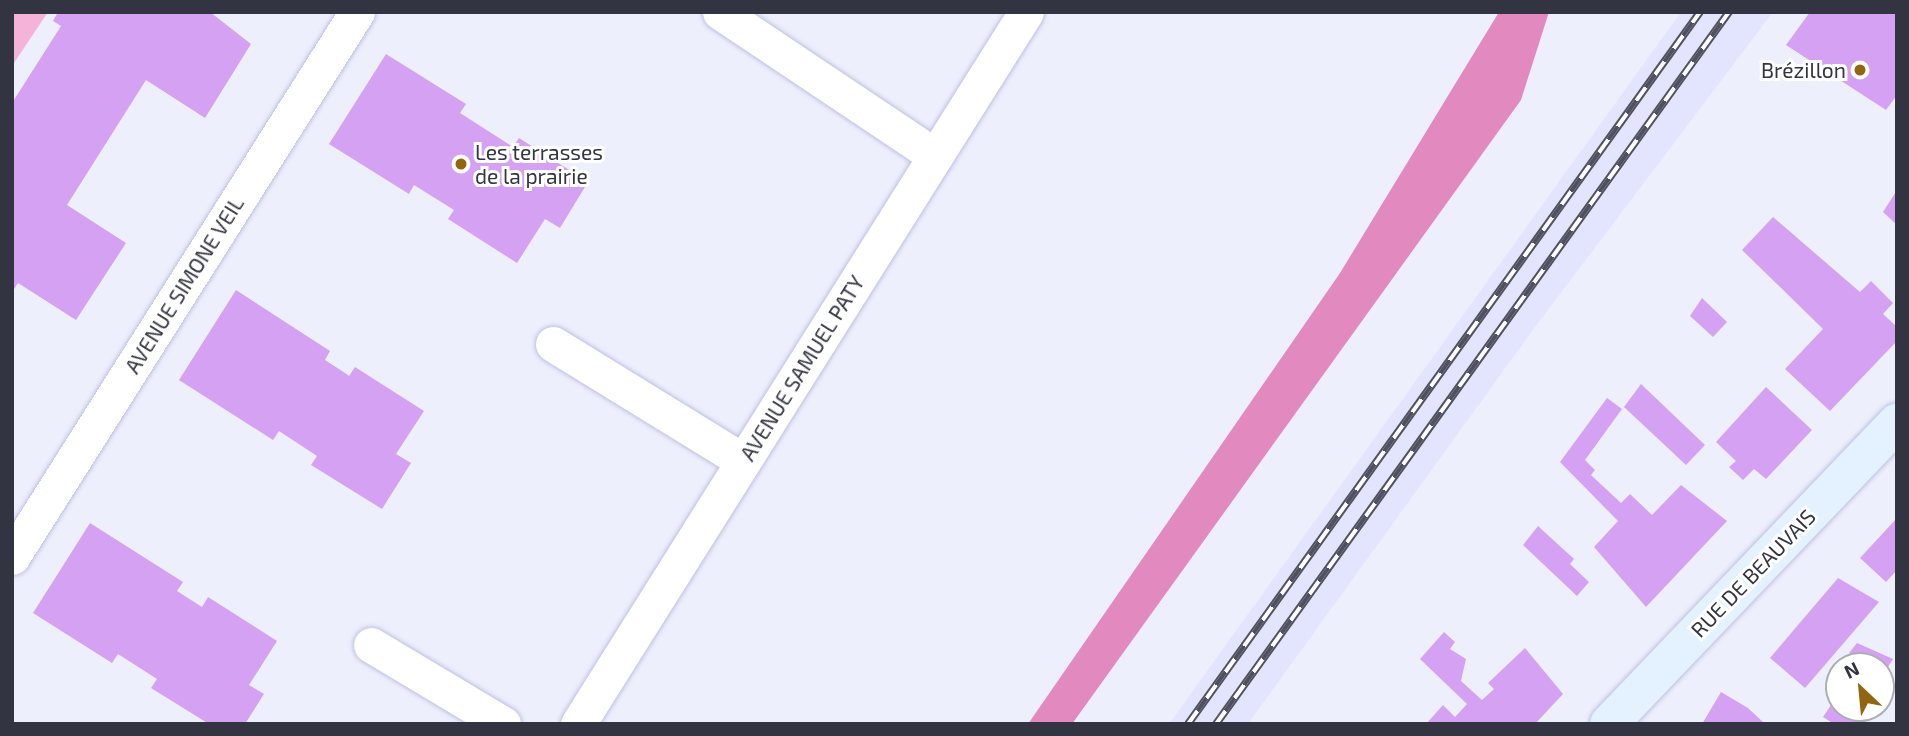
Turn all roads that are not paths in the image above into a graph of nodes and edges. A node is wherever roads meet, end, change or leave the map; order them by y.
1 (356, 12) edge
2 (720, 12) edge
3 (1026, 12) edge
4 (936, 156) junction
5 (553, 344) dead end
6 (1897, 423) edge
7 (743, 461) junction
8 (12, 557) edge
9 (371, 645) dead end
10 (503, 724) edge
11 (578, 724) edge
12 (1609, 724) edge

1 - 8 street, AVENUE SIMONE VEIL
2 - 4 street
3 - 4 street, AVENUE SAMUEL PATY
4 - 7 street, AVENUE SAMUEL PATY
5 - 7 street
6 - 12 main road, RUE DE BEAUVAIS
7 - 11 street, AVENUE SAMUEL PATY
9 - 10 street

